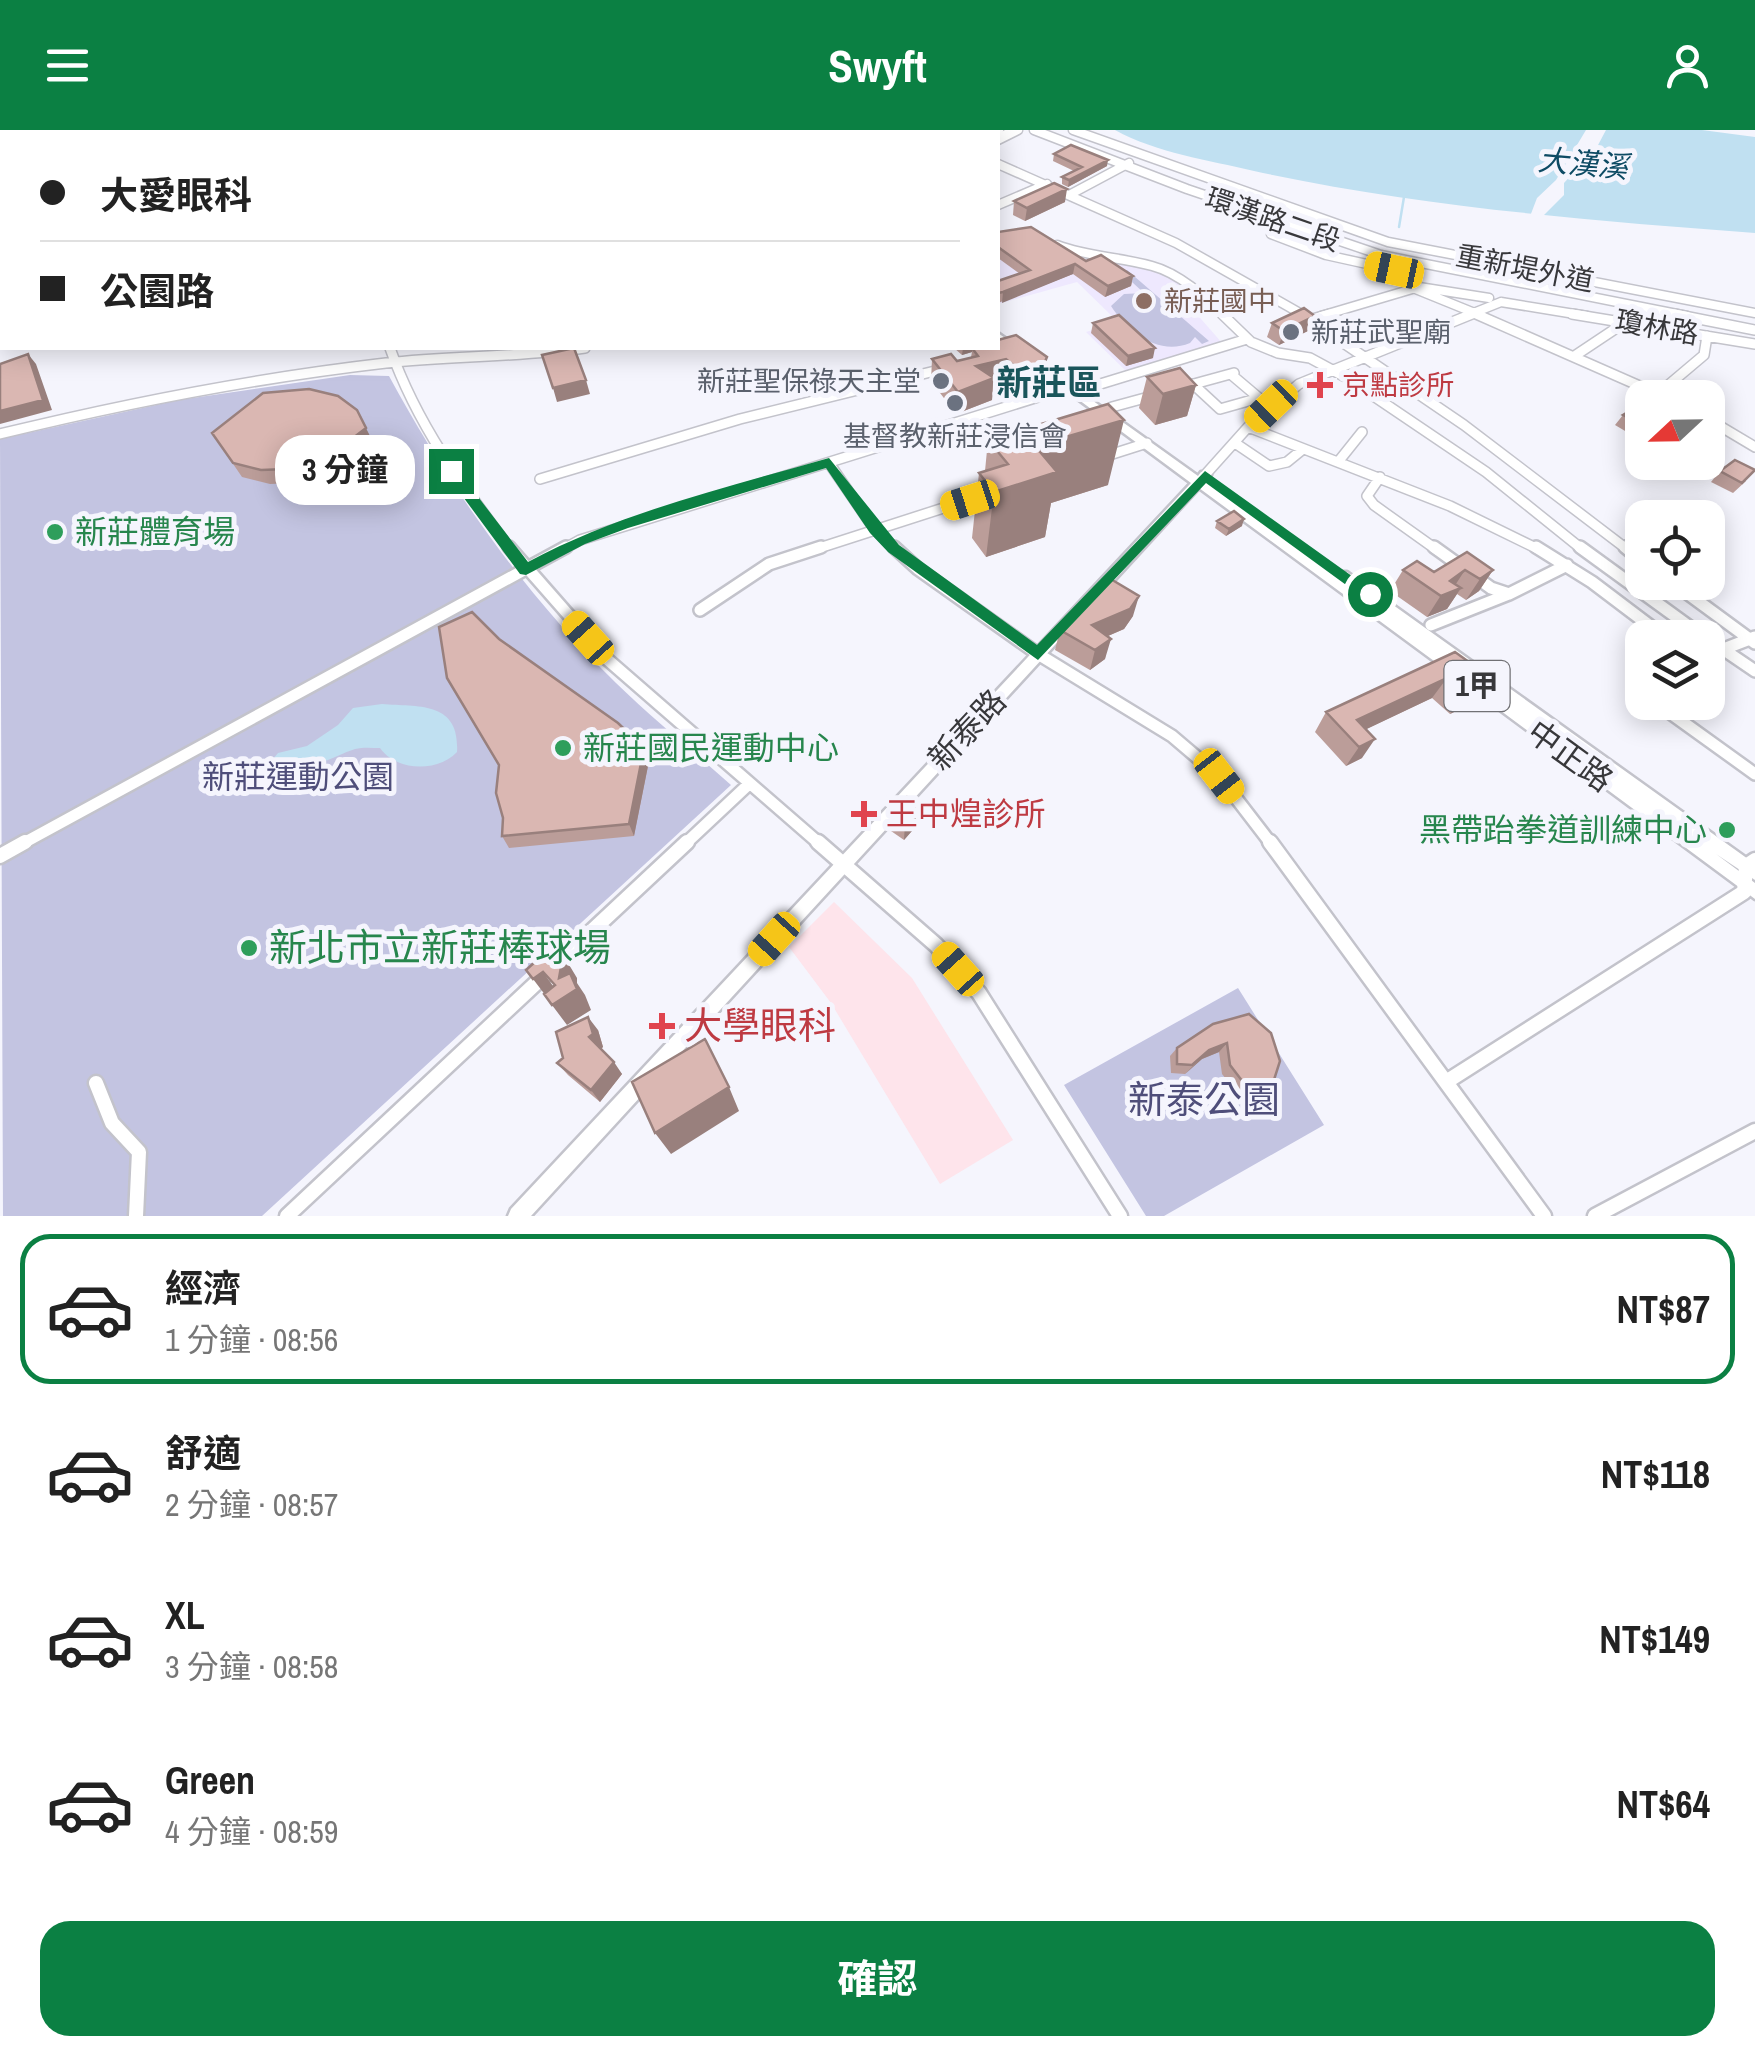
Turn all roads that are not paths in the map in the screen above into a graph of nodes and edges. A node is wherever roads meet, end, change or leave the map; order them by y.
1 (1034, 130) edge
2 (1073, 130) edge
3 (1084, 130) edge
4 (1128, 163) junction
5 (1000, 165) edge
6 (1047, 184) junction
7 (1219, 184) junction
8 (1074, 195) junction
9 (1000, 204) edge
10 (1271, 234) dead end
11 (1050, 240) edge
12 (1395, 258) junction
13 (1394, 270) junction
14 (1497, 279) junction
15 (1413, 288) junction
16 (1489, 298) dead end
17 (1500, 302) junction
18 (1755, 310) edge
19 (1477, 313) junction
20 (1309, 320) junction
21 (1620, 321) junction
22 (1000, 328) edge
23 (1755, 330) edge
24 (1706, 336) junction
25 (1000, 337) edge
26 (1247, 339) junction
27 (1755, 344) edge
28 (1018, 346) junction
29 (391, 350) edge
30 (569, 350) edge
31 (999, 353) edge
32 (1576, 355) junction
33 (1365, 357) junction
34 (395, 362) junction
35 (954, 366) edge
36 (1335, 371) junction
37 (1629, 380) edge
38 (1679, 380) edge
39 (1193, 384) junction
40 (1070, 388) junction
41 (1084, 389) junction
42 (1112, 407) junction
43 (1248, 427) junction
44 (1725, 429) edge
45 (1362, 432) dead end
46 (0, 434) edge
47 (1235, 443) junction
48 (1147, 444) junction
49 (1755, 446) edge
50 (1303, 449) junction
51 (1091, 461) edge
52 (1338, 462) junction
53 (829, 463) junction
54 (1380, 477) junction
55 (1202, 478) junction
56 (540, 479) dead end
57 (1005, 488) edge
58 (875, 530) junction
59 (1625, 548) edge
60 (1567, 565) junction
61 (526, 570) junction
62 (1509, 594) junction
63 (1697, 600) edge
64 (700, 610) dead end
65 (1642, 620) edge
66 (1681, 620) edge
67 (1431, 624) dead end
68 (1753, 640) edge
69 (1725, 648) edge
70 (1725, 651) edge
71 (1038, 654) junction
72 (1755, 671) edge
73 (1680, 720) edge
74 (1755, 774) edge
75 (749, 784) junction
76 (0, 856) edge
77 (841, 866) junction
78 (1751, 875) edge
79 (96, 1082) dead end
80 (1446, 1082) junction
81 (1755, 1130) edge
82 (136, 1216) edge
83 (287, 1216) edge
84 (518, 1216) edge
85 (1120, 1216) edge
86 (1544, 1216) edge
87 (1595, 1216) edge

1 - 4 street, 環漢路二段
2 - 4 street
2 - 7 street, 重新堤外道
3 - 18 street, 重新堤外道
4 - 7 street
4 - 8 street
4 - 12 street, 環漢路二段
5 - 6 street
6 - 8 street
6 - 9 street
7 - 18 street, 重新堤外道
8 - 20 street
10 - 13 street
11 - 26 street
12 - 13 street
12 - 14 street, 環漢路二段
13 - 15 street
14 - 17 street
14 - 23 street, 環漢路二段
15 - 16 street
15 - 19 street
15 - 20 street
17 - 19 street, 新泰路
17 - 21 street, 瓊林路
19 - 32 street
19 - 33 street, 新泰路
20 - 33 street
21 - 24 street, 瓊林路
21 - 32 street
22 - 28 main road, 中正路 / 1甲
24 - 27 street, 瓊林路
24 - 38 street
25 - 28 main road, 中正路 / 1甲
26 - 36 street
26 - 41 street
28 - 31 street
28 - 40 main road, 中正路 / 1甲
28 - 41 main road, 中正路 / 1甲
29 - 34 street
30 - 34 street
32 - 37 street
33 - 36 street, 新泰路
33 - 59 street
34 - 46 street
34 - 61 street
35 - 56 street
36 - 43 street, 新泰路
36 - 66 street
39 - 39 street
39 - 42 street
40 - 48 main road, 中正路 / 1甲
40 - 53 street
41 - 42 main road, 中正路 / 1甲
42 - 55 main road, 中正路 / 1甲
43 - 47 street, 新泰路
43 - 50 street
44 - 49 street
45 - 52 street
47 - 50 street
47 - 55 street, 新泰路
48 - 51 street
48 - 55 main road, 中正路 / 1甲
50 - 52 street
52 - 54 street
53 - 58 street
53 - 61 street
54 - 60 street
54 - 62 street
55 - 71 main road, 新泰路
55 - 78 main road, 中正路 / 1甲
57 - 58 street
58 - 64 street
58 - 71 street
60 - 62 street
60 - 65 street
61 - 75 street
61 - 76 street
62 - 67 street
63 - 68 street
68 - 69 street
70 - 72 street
71 - 77 main road, 新泰路
71 - 80 street
73 - 74 street
75 - 77 street
75 - 83 street
77 - 84 main road, 新泰路
77 - 85 street
78 - 80 street
79 - 82 street
80 - 86 street
81 - 87 street

